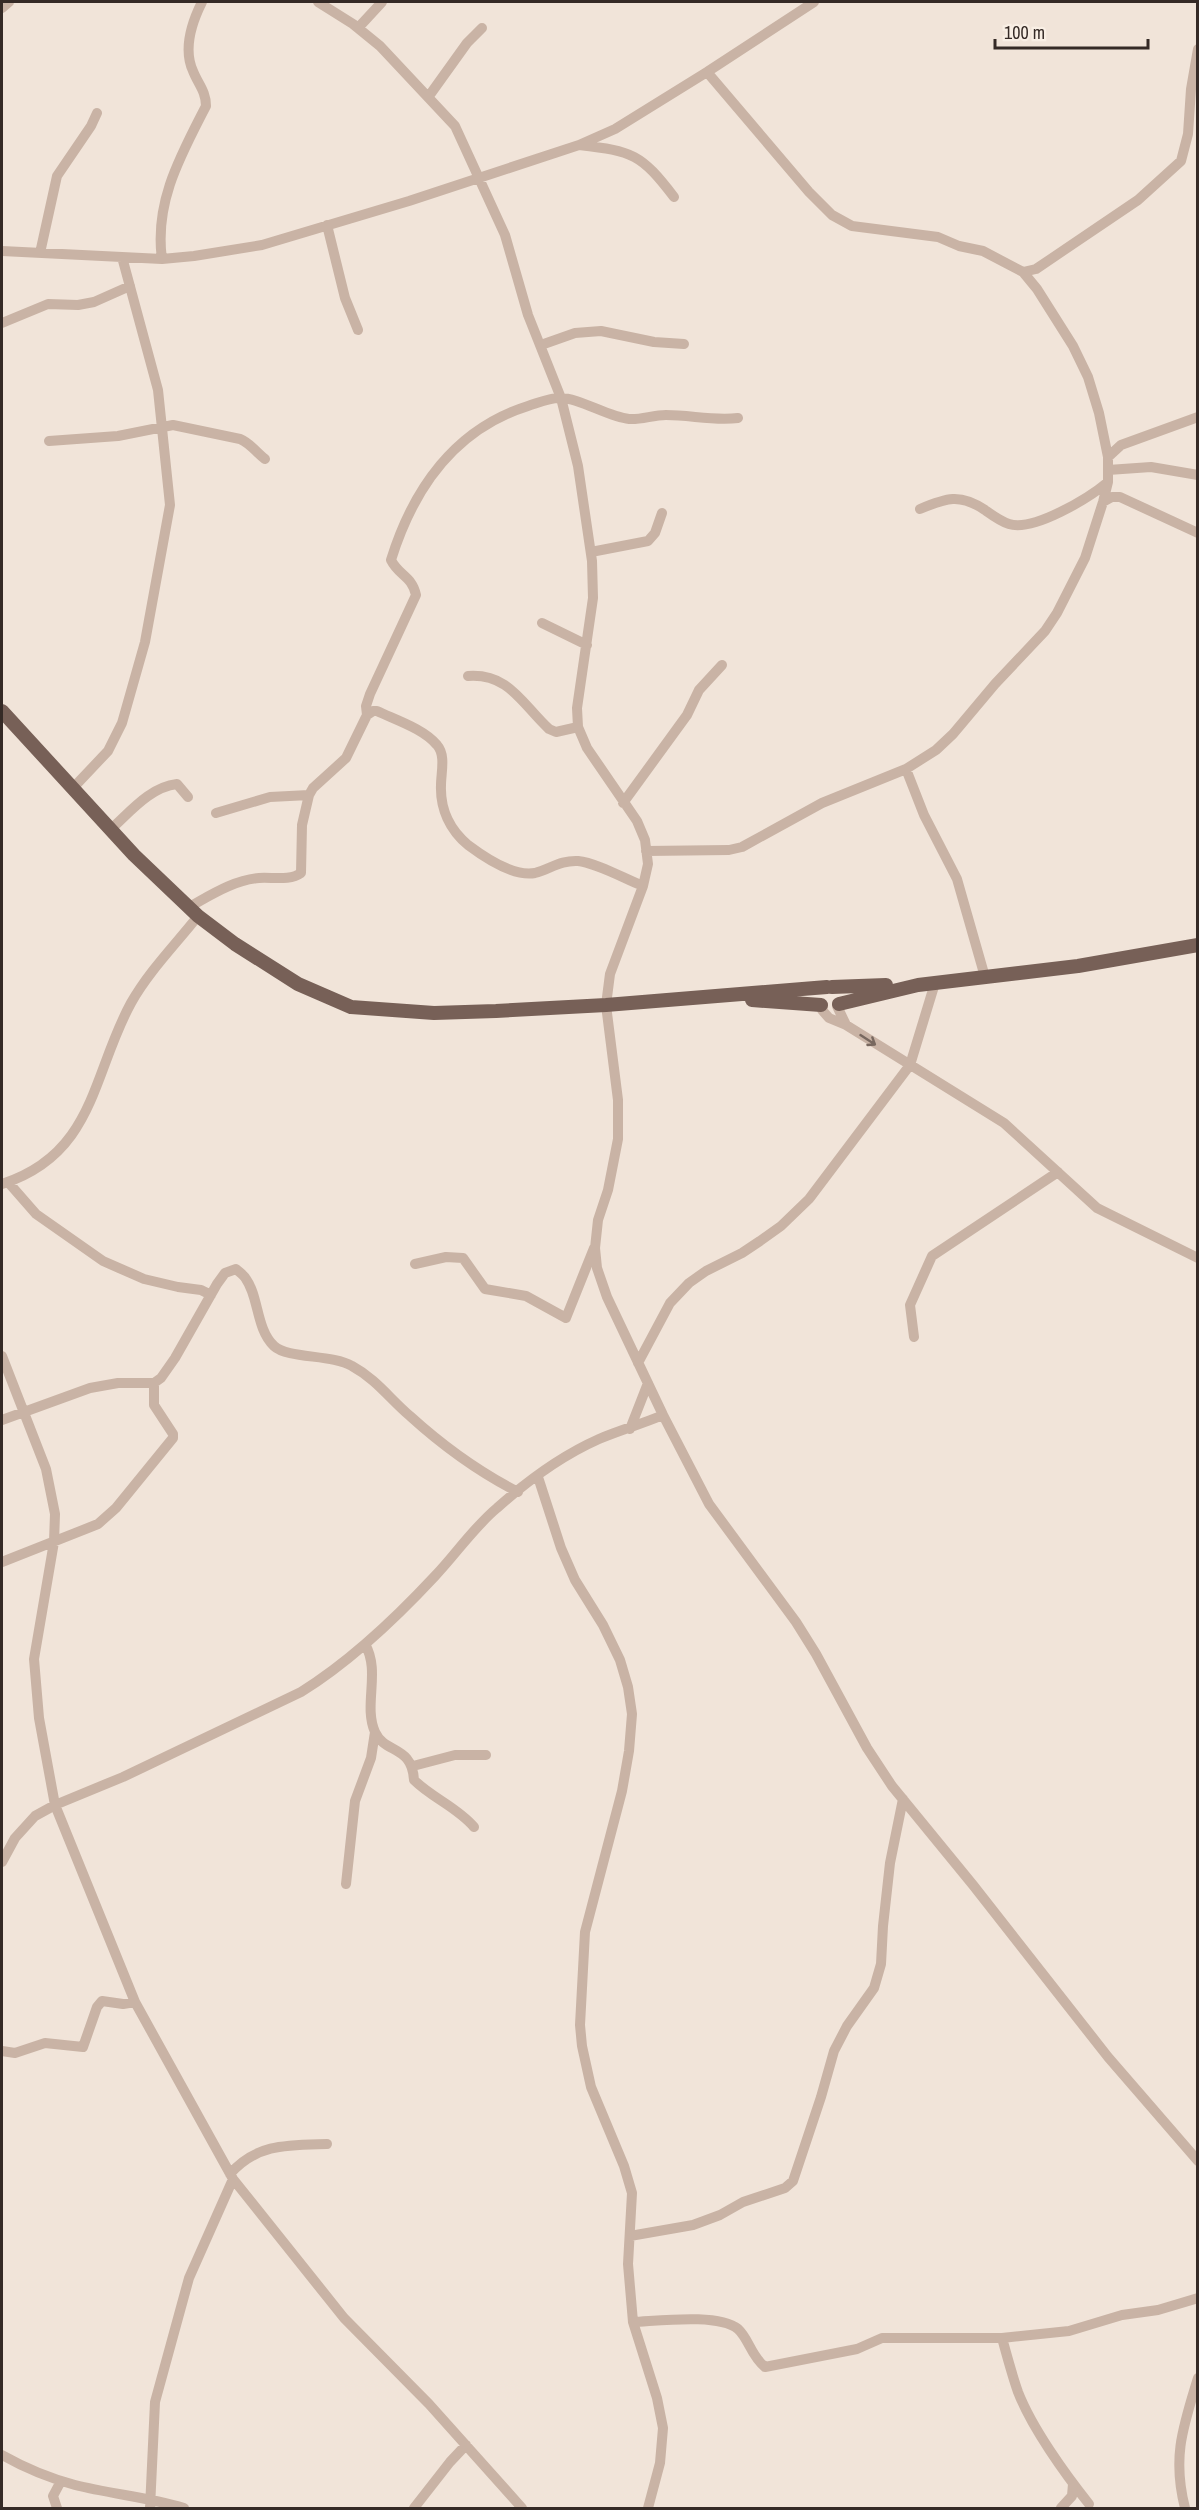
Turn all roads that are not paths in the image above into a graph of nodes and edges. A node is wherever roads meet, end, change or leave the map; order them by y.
1 (9, 2) edge
2 (202, 2) edge
3 (318, 2) edge
4 (382, 2) edge
5 (814, 2) edge
6 (2, 8) edge
7 (358, 28) junction
8 (482, 28) dead end
9 (1197, 49) edge
10 (706, 72) junction
11 (429, 96) junction
12 (97, 113) dead end
13 (579, 145) junction
14 (480, 178) junction
15 (674, 197) dead end
16 (327, 225) junction
17 (2, 250) edge
18 (39, 253) junction
19 (122, 257) junction
20 (162, 259) junction
21 (1023, 272) junction
22 (130, 286) junction
23 (2, 323) edge
24 (358, 330) dead end
25 (684, 344) dead end
26 (542, 345) junction
27 (561, 398) junction
28 (1197, 417) edge
29 (738, 418) dead end
30 (162, 426) junction
31 (49, 441) dead end
32 (1107, 457) junction
33 (264, 459) dead end
34 (1197, 475) edge
35 (1108, 476) junction
36 (1103, 502) junction
37 (921, 509) dead end
38 (662, 513) dead end
39 (1197, 533) edge
40 (591, 552) junction
41 (542, 623) dead end
42 (587, 645) junction
43 (722, 665) dead end
44 (468, 676) dead end
45 (367, 715) junction
46 (3, 716) edge
47 (578, 727) junction
48 (906, 769) junction
49 (73, 788) junction
50 (309, 795) junction
51 (188, 797) dead end
52 (623, 803) junction
53 (216, 813) dead end
54 (111, 830) junction
55 (646, 851) junction
56 (643, 886) junction
57 (194, 911) junction
58 (1197, 945) edge
59 (985, 977) junction
60 (935, 983) junction
61 (918, 985) junction
62 (830, 987) junction
63 (714, 997) junction
64 (606, 1005) junction
65 (830, 1005) junction
66 (846, 1025) junction
67 (910, 1065) junction
68 (1058, 1172) junction
69 (5, 1183) edge
70 (595, 1248) junction
71 (1197, 1258) edge
72 (415, 1264) dead end
73 (211, 1295) junction
74 (914, 1337) dead end
75 (2, 1356) edge
76 (638, 1364) junction
77 (154, 1383) junction
78 (648, 1383) junction
79 (22, 1411) junction
80 (663, 1415) junction
81 (2, 1420) edge
82 (630, 1429) junction
83 (538, 1477) junction
84 (518, 1492) junction
85 (54, 1542) junction
86 (2, 1562) edge
87 (365, 1644) junction
88 (375, 1732) junction
89 (486, 1755) dead end
90 (413, 1766) junction
91 (903, 1799) junction
92 (55, 1805) junction
93 (474, 1827) dead end
94 (2, 1862) edge
95 (346, 1884) dead end
96 (135, 2002) junction
97 (2, 2050) edge
98 (327, 2144) dead end
99 (1197, 2162) edge
100 (232, 2176) junction
101 (630, 2236) junction
102 (1197, 2298) edge
103 (633, 2322) junction
104 (1002, 2338) junction
105 (1197, 2378) edge
106 (466, 2445) junction
107 (2, 2455) edge
108 (62, 2481) junction
109 (1073, 2484) junction
110 (150, 2503) edge
111 (1089, 2504) dead end
112 (57, 2508) edge
113 (184, 2508) edge
114 (414, 2508) edge
115 (522, 2508) edge
116 (648, 2508) edge
117 (1061, 2508) edge
118 (1185, 2508) edge

1 - 6 street
2 - 20 street
3 - 7 street
4 - 7 street
5 - 10 street
7 - 11 street
8 - 11 street
9 - 21 street
10 - 13 street
10 - 21 street
11 - 14 street
12 - 18 street
13 - 14 street
13 - 15 street
14 - 16 street
14 - 26 street
16 - 20 street
16 - 24 street
17 - 18 street
18 - 19 street
19 - 20 street
19 - 22 street
21 - 32 street
22 - 23 street
22 - 30 street
25 - 26 street
26 - 27 street
27 - 29 street
27 - 40 street
27 - 45 street
28 - 32 street
30 - 31 street
30 - 33 street
30 - 49 street
32 - 35 street
34 - 35 street
35 - 36 street
35 - 37 street
36 - 39 street
36 - 48 street
38 - 40 street
40 - 42 street
41 - 42 street
42 - 47 street
43 - 52 street
44 - 47 street
45 - 50 street
45 - 56 street
46 - 49 main road
47 - 52 street
48 - 55 street
48 - 59 street
49 - 54 main road
50 - 53 street
50 - 57 street
51 - 54 street
52 - 55 street
54 - 57 main road
55 - 56 street
56 - 64 street
57 - 64 main road
57 - 69 street
58 - 59 main road
59 - 60 main road
60 - 61 main road
60 - 67 street
61 - 62 main road
61 - 65 main road
62 - 63 main road
62 - 65 main road
63 - 64 main road
63 - 65 main road
64 - 70 street
65 - 66 street
65 - 66 street
66 -> 67 street
67 - 68 street
67 - 76 street
68 - 71 street
68 - 74 street
69 - 73 street
70 - 72 street
70 - 76 street
73 - 77 street
73 - 84 street
75 - 79 street
76 - 78 street
77 - 79 street
77 - 85 street
78 - 80 street
78 - 82 street
79 - 81 street
79 - 85 street
80 - 82 street
80 - 91 street
82 - 83 street
83 - 84 street
83 - 101 street
84 - 87 street
85 - 86 street
85 - 92 street
87 - 88 street
87 - 92 street
88 - 90 street
88 - 95 street
89 - 90 street
90 - 93 street
91 - 99 street
91 - 101 street
92 - 94 street
92 - 96 street
96 - 97 street
96 - 100 street
98 - 100 street
100 - 106 street
100 - 110 street
101 - 103 street
102 - 104 street
103 - 104 street
103 - 116 street
104 - 109 street
105 - 118 street
106 - 114 street
106 - 115 street
107 - 108 street
108 - 110 street
108 - 112 street
109 - 111 street
109 - 117 street
110 - 113 street

